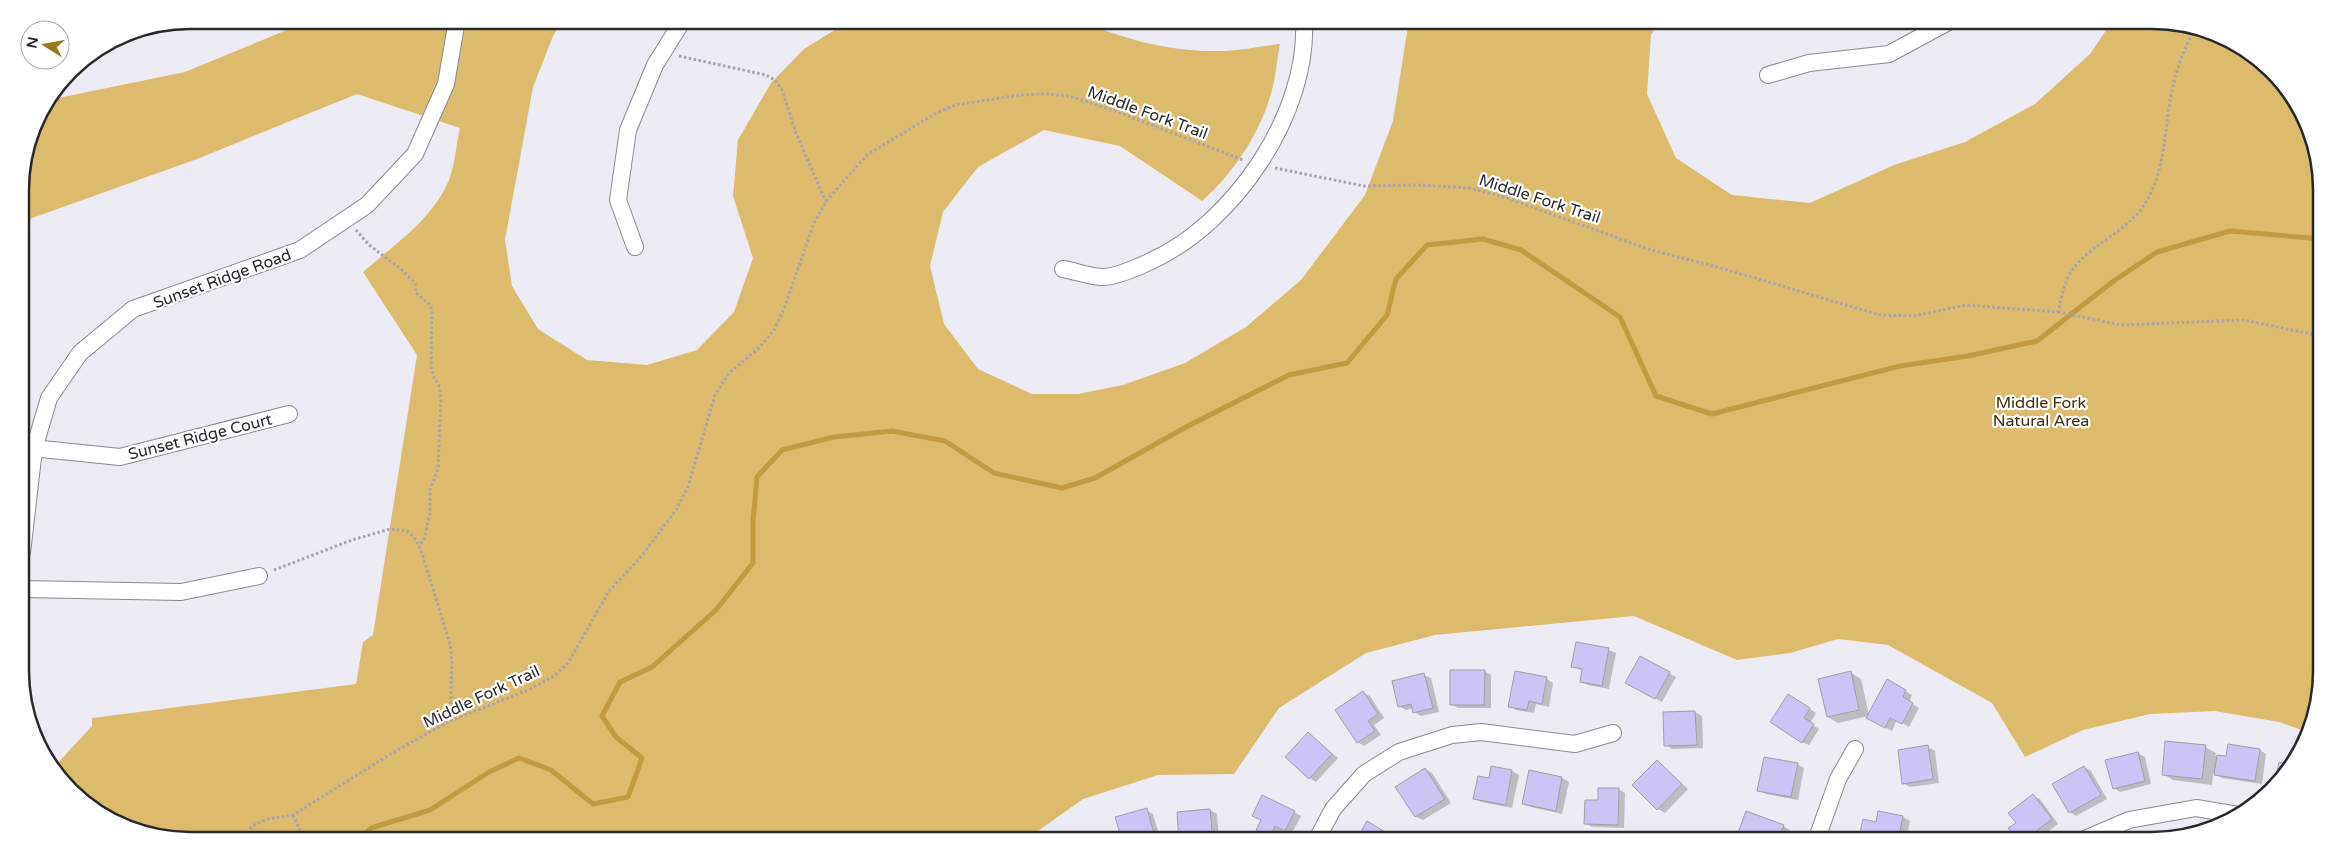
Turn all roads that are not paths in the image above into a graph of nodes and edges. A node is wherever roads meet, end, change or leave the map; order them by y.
1 (455, 29) edge
2 (678, 29) edge
3 (1303, 29) edge
4 (1936, 29) edge
5 (1768, 75) dead end
6 (635, 247) dead end
7 (1064, 269) dead end
8 (289, 414) dead end
9 (29, 446) edge
10 (29, 448) edge
11 (259, 576) road end
12 (29, 589) edge
13 (1613, 733) dead end
14 (1855, 749) dead end
15 (2229, 813) edge
16 (1321, 832) edge
17 (1819, 832) edge
18 (2101, 832) edge

1 - 9 street, Sunset Ridge Road
2 - 6 street
3 - 7 street
4 - 5 street
8 - 10 street, Sunset Ridge Court
11 - 12 street
13 - 16 street
14 - 17 street
15 - 18 street

